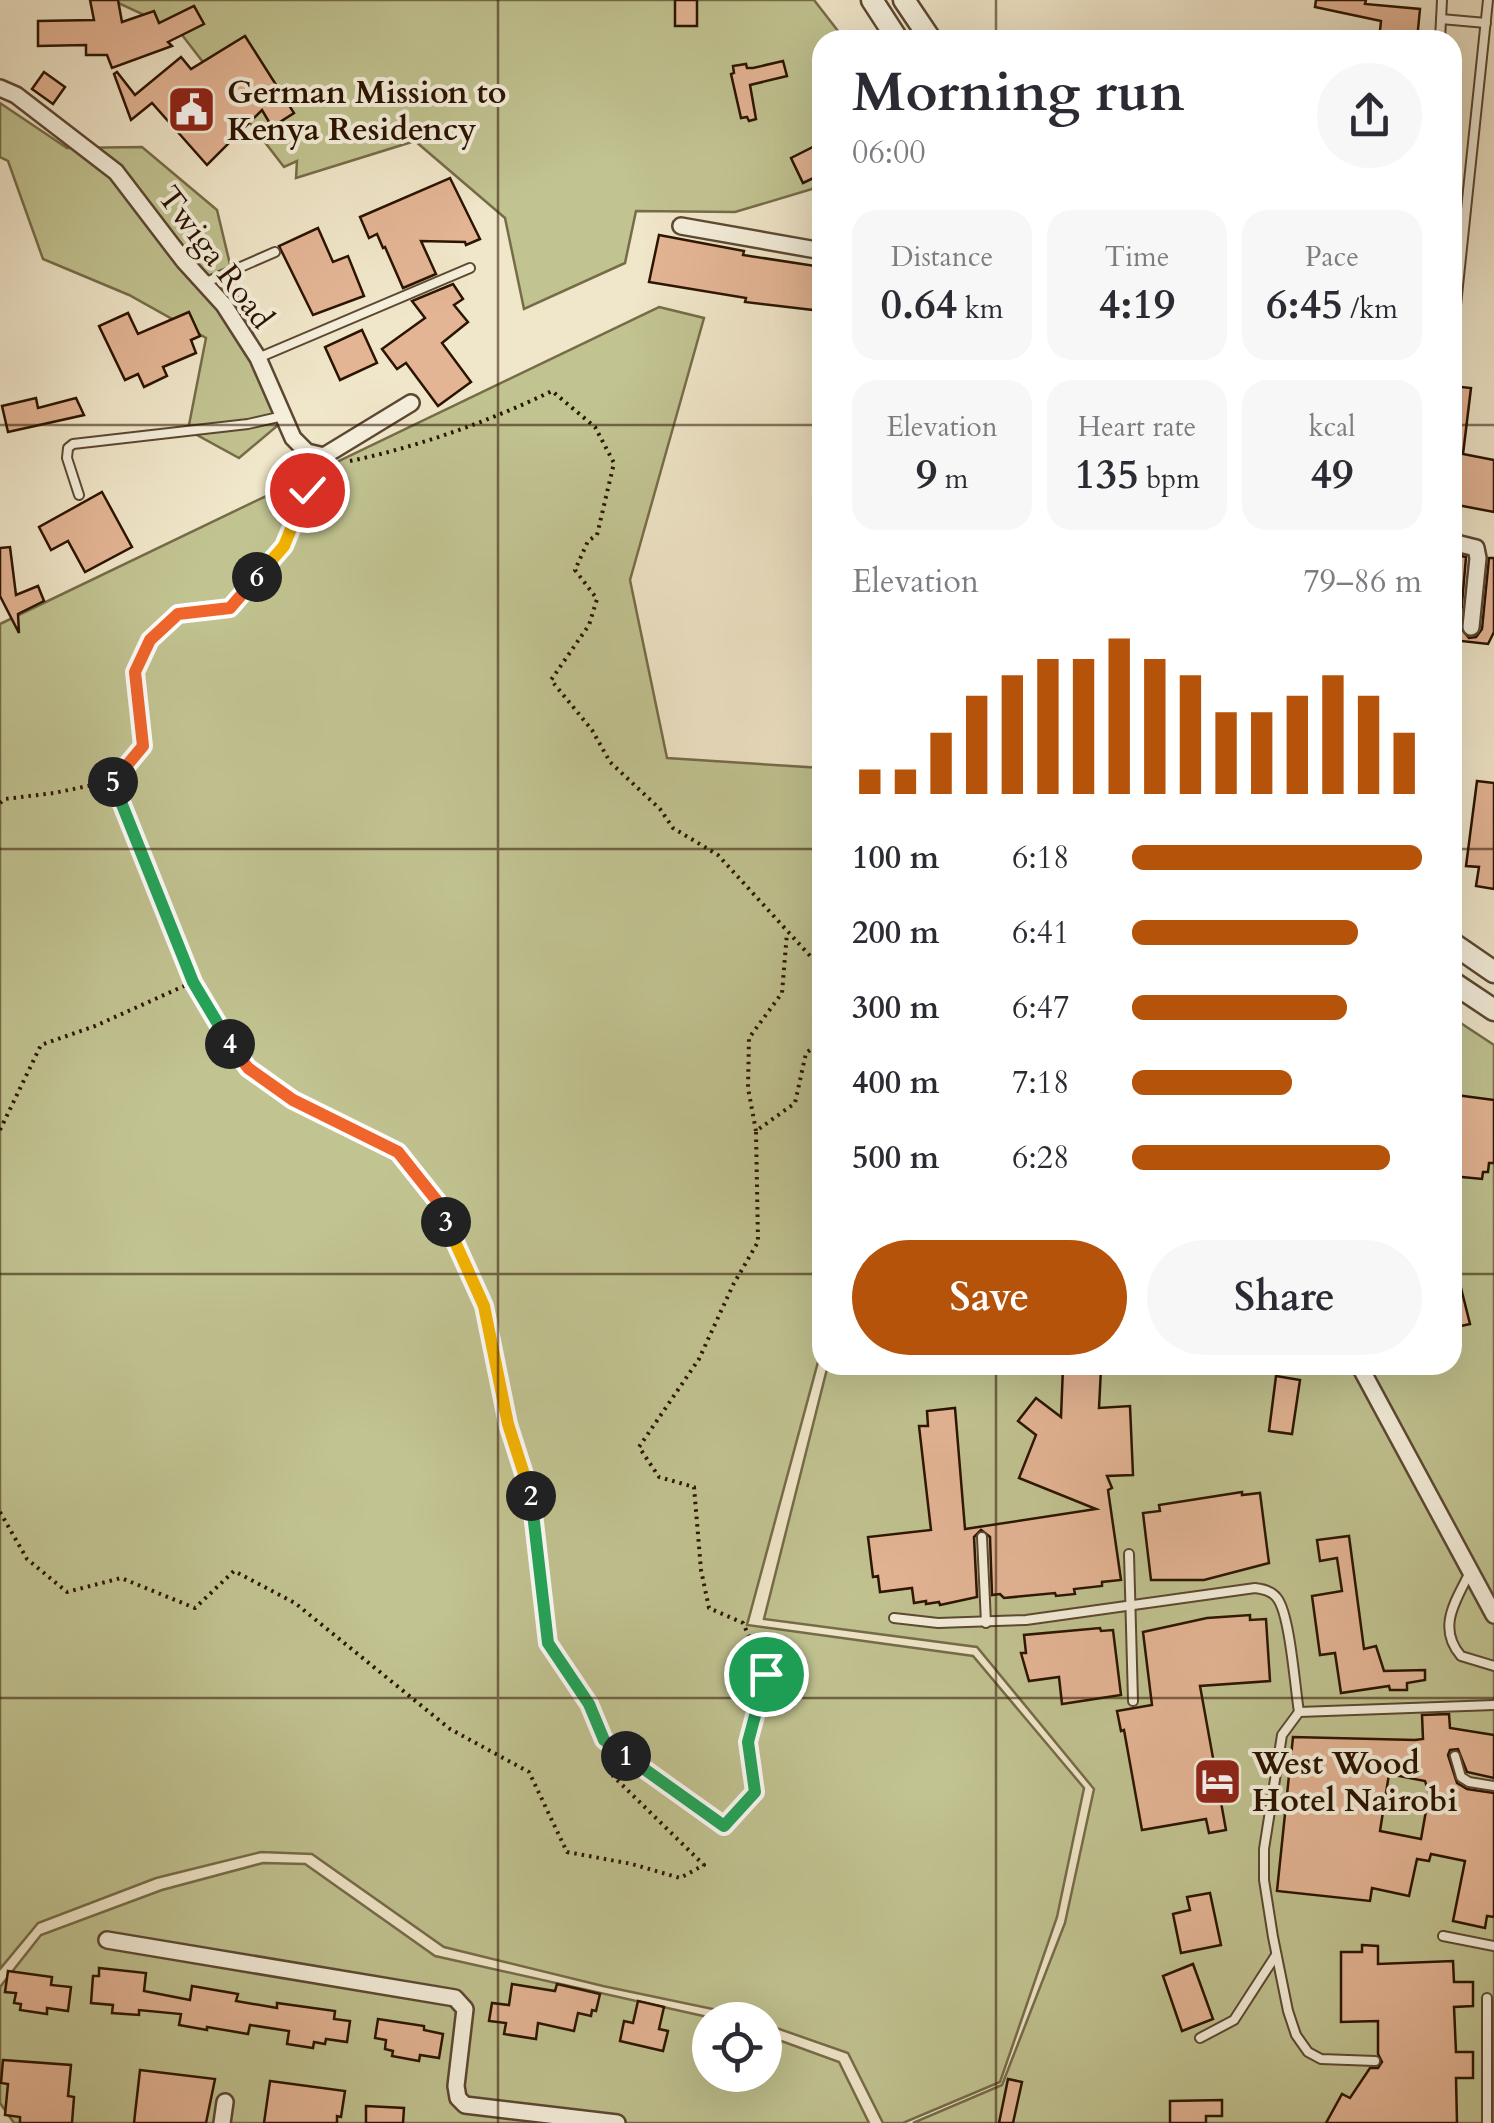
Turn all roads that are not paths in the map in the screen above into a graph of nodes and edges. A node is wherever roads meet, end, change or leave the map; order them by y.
1 (872, 0) edge
2 (904, 0) edge
3 (1442, 0) edge
4 (1488, 0) edge
5 (1441, 19) junction
6 (1486, 23) junction
7 (892, 30) edge
8 (924, 30) edge
9 (1440, 30) edge
10 (0, 88) edge
11 (681, 226) dead end
12 (812, 249) edge
13 (1462, 249) edge
14 (275, 252) dead end
15 (470, 268) dead end
16 (204, 283) junction
17 (258, 358) junction
18 (411, 403) dead end
19 (283, 416) junction
20 (79, 495) dead end
21 (1462, 544) edge
22 (1471, 627) dead end
23 (1462, 949) edge
24 (1494, 972) edge
25 (1462, 989) edge
26 (1494, 1010) edge
27 (1364, 1375) edge
28 (982, 1536) dead end
29 (1129, 1554) dead end
30 (1470, 1572) junction
31 (1131, 1604) junction
32 (1494, 1615) edge
33 (894, 1618) dead end
34 (986, 1623) junction
35 (1494, 1666) edge
36 (1133, 1701) dead end
37 (1494, 1704) edge
38 (1299, 1712) junction
39 (1456, 1756) dead end
40 (1494, 1786) edge
41 (1443, 1936) dead end
42 (108, 1940) dead end
43 (1494, 1946) edge
44 (1276, 1955) junction
45 (1487, 1998) dead end
46 (1200, 2038) dead end
47 (1375, 2061) dead end
48 (225, 2102) dead end
49 (222, 2123) edge
50 (616, 2123) edge
51 (1487, 2123) edge

1 - 7 street
2 - 8 street
3 - 5 lane
4 - 6 lane
5 - 6 lane
5 - 9 lane
6 - 13 lane
10 - 16 street, Twiga Road
11 - 12 street
14 - 16 lane
15 - 17 lane
16 - 17 street, Twiga Road
17 - 19 street, Twiga Road
18 - 19 street, Twiga Road
19 - 20 lane
21 - 22 street
23 - 24 street
25 - 26 street
27 - 30 street
28 - 34 lane
29 - 31 lane
30 - 32 street
30 - 35 lane
31 - 34 lane
31 - 36 lane
31 - 38 lane
33 - 34 lane
37 - 38 lane
38 - 44 lane
39 - 40 lane
41 - 43 lane
42 - 50 street
44 - 46 lane
44 - 47 lane
45 - 51 lane
48 - 49 street

